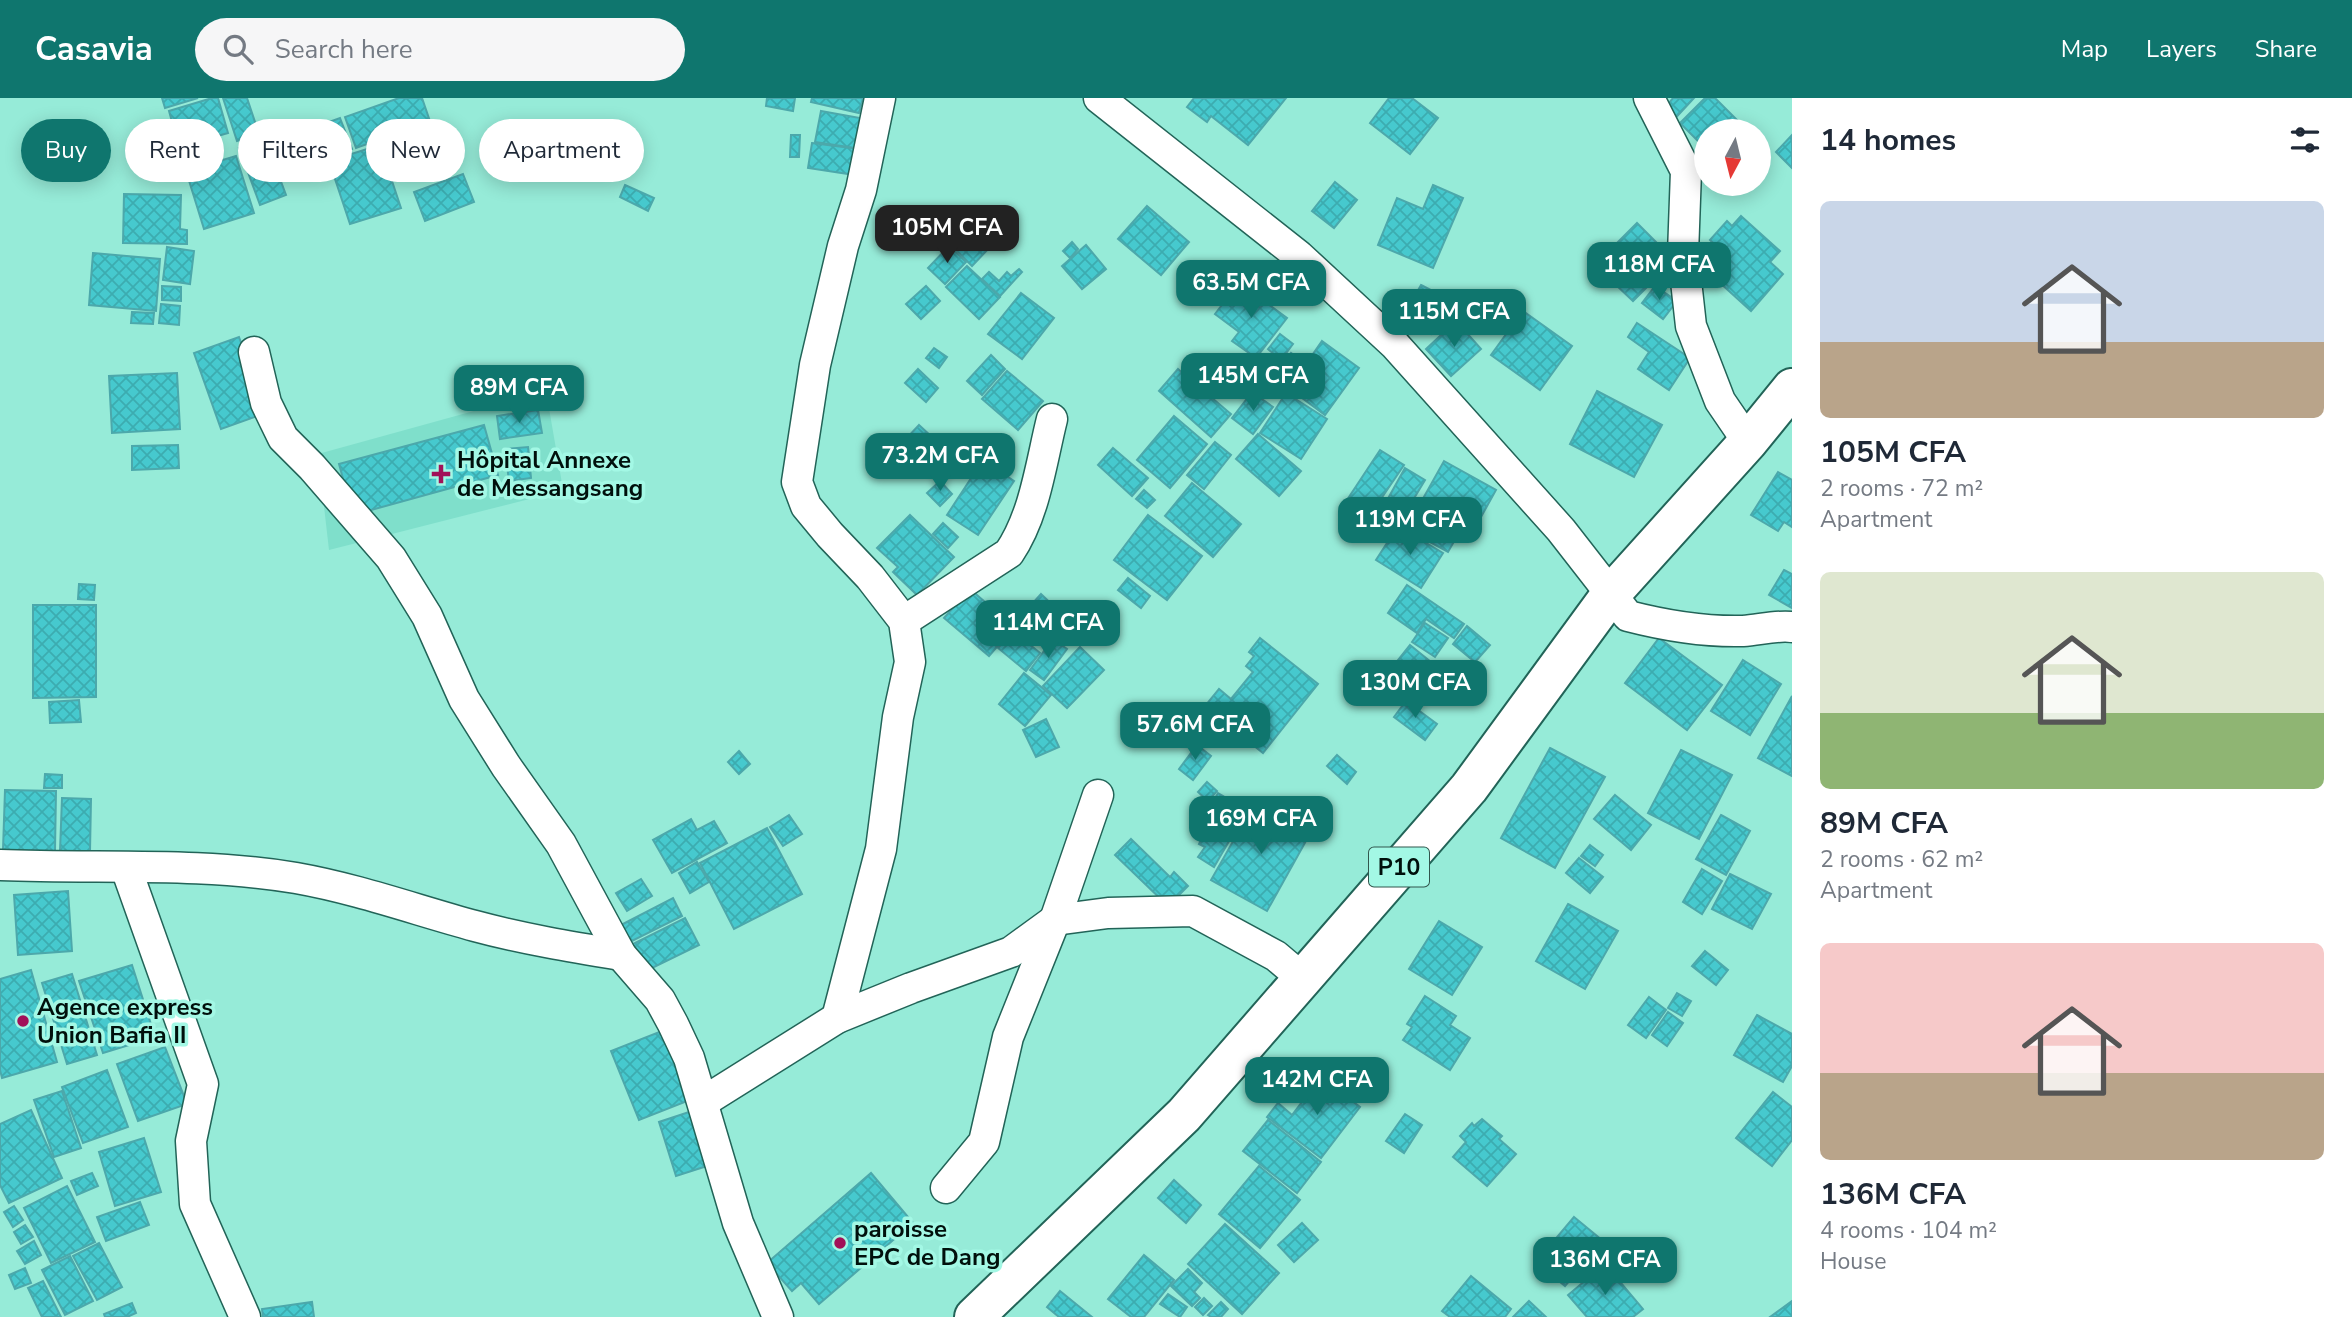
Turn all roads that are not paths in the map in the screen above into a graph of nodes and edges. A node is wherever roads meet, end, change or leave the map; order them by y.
1 (880, 98) edge
2 (1100, 98) edge
3 (1650, 98) edge
4 (254, 352) dead end
5 (1792, 388) edge
6 (1052, 419) dead end
7 (1748, 442) junction
8 (1611, 594) junction
9 (904, 621) junction
10 (1792, 628) edge
11 (1098, 795) dead end
12 (0, 865) edge
13 (126, 868) junction
14 (1055, 920) junction
15 (621, 955) junction
16 (1301, 978) junction
17 (837, 1018) junction
18 (703, 1102) junction
19 (946, 1188) dead end
20 (245, 1317) edge
21 (778, 1317) edge
22 (974, 1317) edge

1 - 9 street
2 - 8 street
3 - 7 street
4 - 15 street
5 - 7 main road, P10
6 - 9 street
7 - 8 main road, P10
8 - 10 street
8 - 16 main road, P10
9 - 17 street
11 - 14 street
12 - 13 street
13 - 15 street
13 - 20 street
14 - 16 street
14 - 17 street
14 - 19 street
15 - 18 street
16 - 22 main road, P10
17 - 18 street
18 - 21 street

